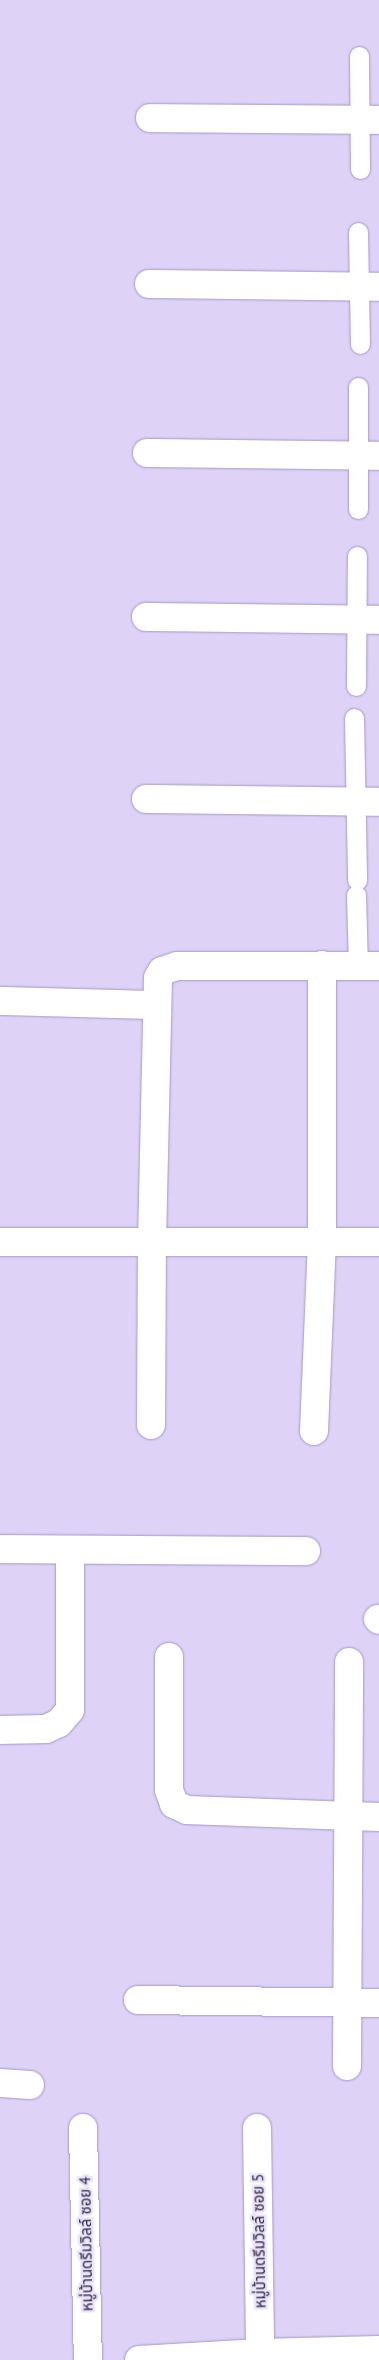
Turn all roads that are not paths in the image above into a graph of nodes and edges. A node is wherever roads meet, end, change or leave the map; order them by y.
1 (359, 56) dead end
2 (150, 118) dead end
3 (369, 120) edge
4 (360, 169) dead end
5 (358, 232) dead end
6 (149, 284) dead end
7 (368, 287) edge
8 (360, 344) dead end
9 (358, 387) dead end
10 (147, 453) dead end
11 (368, 456) edge
12 (358, 510) dead end
13 (357, 556) dead end
14 (146, 617) dead end
15 (367, 620) edge
16 (356, 686) dead end
17 (354, 718) dead end
18 (146, 799) dead end
19 (367, 802) edge
20 (322, 965) junction
21 (369, 966) edge
22 (0, 1001) edge
23 (157, 1005) junction
24 (322, 1240) junction
25 (0, 1242) edge
26 (152, 1242) junction
27 (379, 1242) edge
28 (151, 1425) dead end
29 (314, 1431) dead end
30 (0, 1549) edge
31 (306, 1550) dead end
32 (70, 1551) junction
33 (169, 1657) dead end
34 (349, 1662) dead end
35 (0, 1730) edge
36 (348, 1816) junction
37 (379, 1817) edge
38 (138, 2000) dead end
39 (347, 2003) junction
40 (379, 2003) edge
41 (347, 2066) dead end
42 (0, 2083) edge
43 (30, 2085) dead end
44 (83, 2128) dead end
45 (257, 2128) dead end
46 (379, 2350) edge
47 (260, 2353) junction
48 (88, 2360) edge
49 (139, 2360) edge

1 - 3 lane
2 - 3 street
3 - 4 lane
5 - 7 lane
6 - 7 street
7 - 8 lane
9 - 11 lane
10 - 11 street
11 - 12 lane
13 - 15 lane
14 - 15 street
15 - 16 lane
17 - 19 lane
18 - 19 street
19 - 21 lane
20 - 21 street
20 - 23 street
20 - 24 street
22 - 23 street
23 - 26 street
24 - 26 street
24 - 27 street
24 - 29 street
25 - 26 street
26 - 28 street
30 - 32 street
31 - 32 street
32 - 35 street
33 - 36 street
34 - 36 street
36 - 37 street
36 - 39 street
38 - 39 street
39 - 40 street
39 - 41 street
42 - 43 street
44 - 48 street, หมู่บ้านดรีมวิลล์ ซอย 4
45 - 47 street, หมู่บ้านดรีมวิลล์ ซอย 5
46 - 47 street
47 - 49 street

